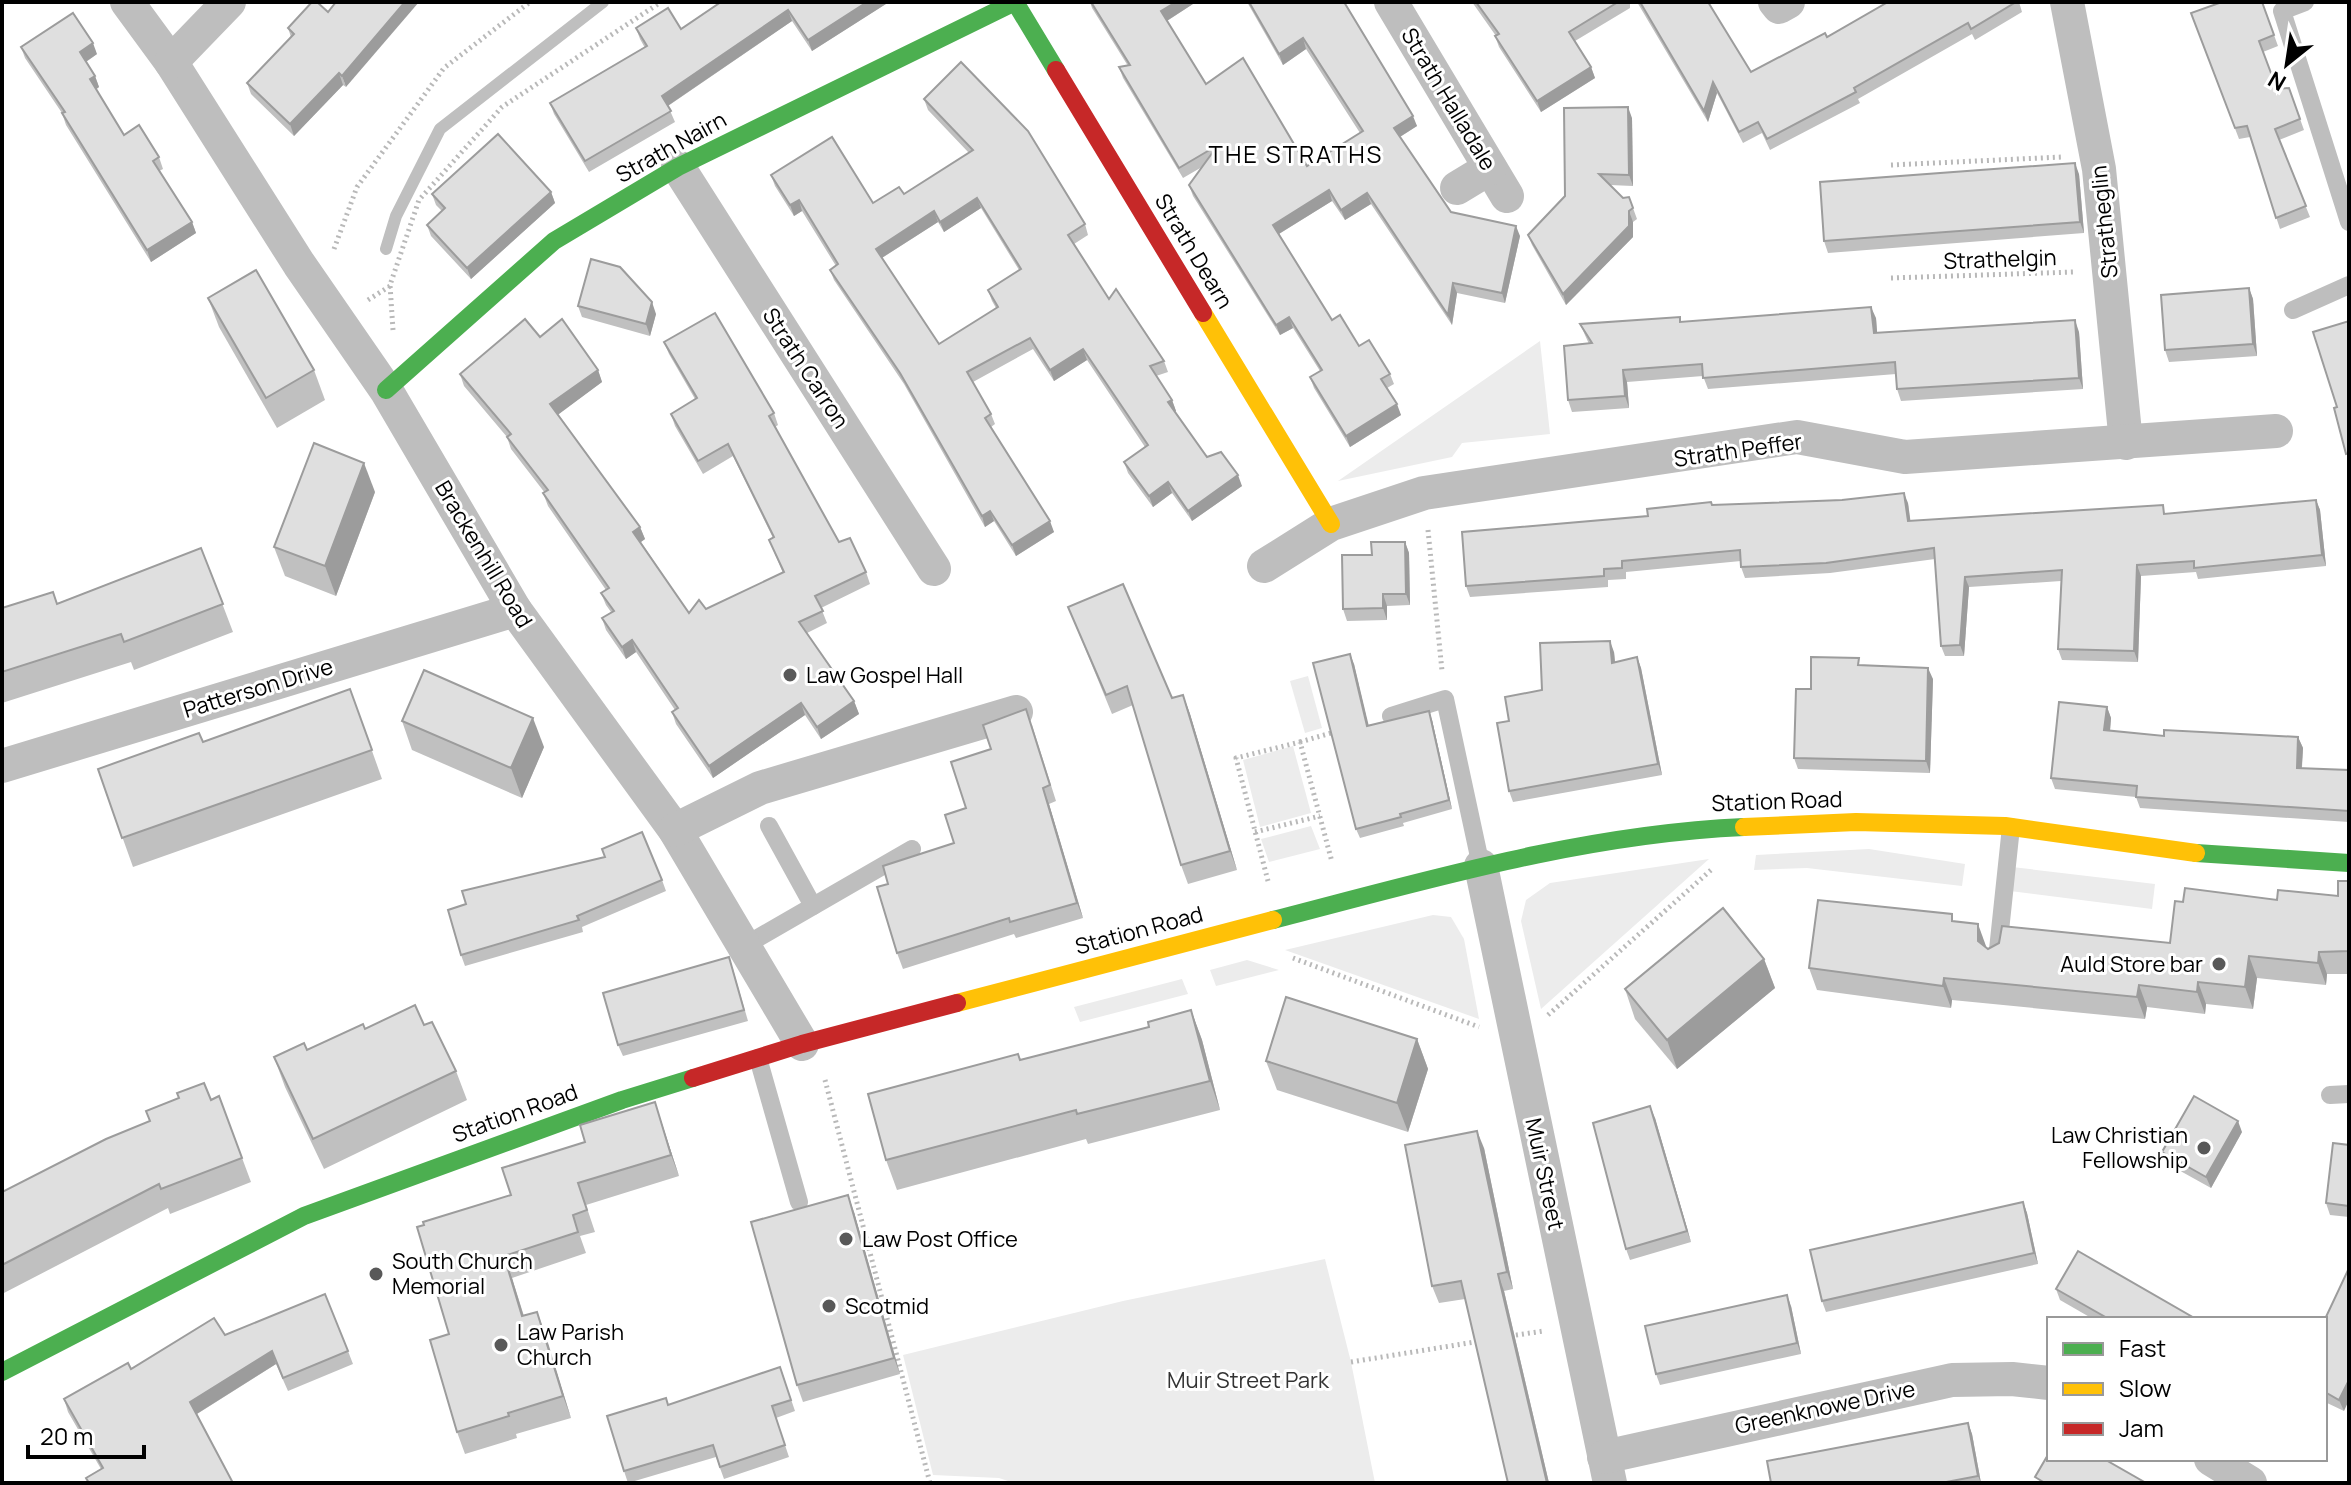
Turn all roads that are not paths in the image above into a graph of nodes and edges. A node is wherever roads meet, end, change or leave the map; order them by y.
1 (127, 2) edge
2 (229, 2) edge
3 (1015, 2) edge
4 (1391, 2) edge
5 (1775, 2) edge
6 (1788, 2) edge
7 (2067, 2) edge
8 (2305, 2) edge
9 (171, 62) junction
10 (678, 167) junction
11 (1457, 188) dead end
12 (2349, 222) edge
13 (2349, 285) edge
14 (2293, 310) dead end
15 (392, 386) junction
16 (2276, 431) dead end
17 (2126, 443) junction
18 (1331, 524) junction
19 (1264, 566) dead end
20 (934, 569) dead end
21 (515, 610) junction
22 (1016, 712) edge
23 (1391, 716) road end
24 (2, 766) edge
25 (769, 826) dead end
26 (2011, 827) junction
27 (675, 830) junction
28 (912, 849) dead end
29 (2349, 863) edge
30 (1481, 866) junction
31 (813, 906) junction
32 (744, 946) junction
33 (1997, 959) edge
34 (809, 1042) junction
35 (758, 1057) junction
36 (2349, 1094) edge
37 (2330, 1095) dead end
38 (799, 1202) dead end
39 (2, 1372) edge
40 (2047, 1383) edge
41 (2214, 1461) edge
42 (1607, 1470) edge
43 (2250, 1483) edge

1 - 9 street, Brackenhill Road
2 - 9 street
3 - 10 main road, Strath Nairn
3 - 18 main road, Strath Dearn
4 - 11 street, Strath Halladale
5 - 6 street
7 - 17 street, Stratheglin
8 - 12 lane
9 - 15 street, Brackenhill Road
10 - 15 main road, Strath Nairn
10 - 20 street, Strath Carron
13 - 14 lane
15 - 21 street, Brackenhill Road
16 - 17 street, Strath Peffer
17 - 18 street, Strath Peffer
18 - 19 street, Strath Peffer
21 - 24 street, Patterson Drive
21 - 27 street, Brackenhill Road
22 - 27 street
23 - 30 lane
25 - 31 lane
26 - 29 main road, Station Road
26 - 30 main road, Station Road
26 - 33 lane
27 - 32 street, Brackenhill Road
28 - 31 lane
30 - 34 main road, Station Road
30 - 42 street, Muir Street
31 - 32 lane
32 - 34 street, Brackenhill Road
34 - 35 main road, Station Road
35 - 38 lane
35 - 39 main road, Station Road
36 - 37 lane
40 - 42 street, Greenknowe Drive
41 - 43 street

